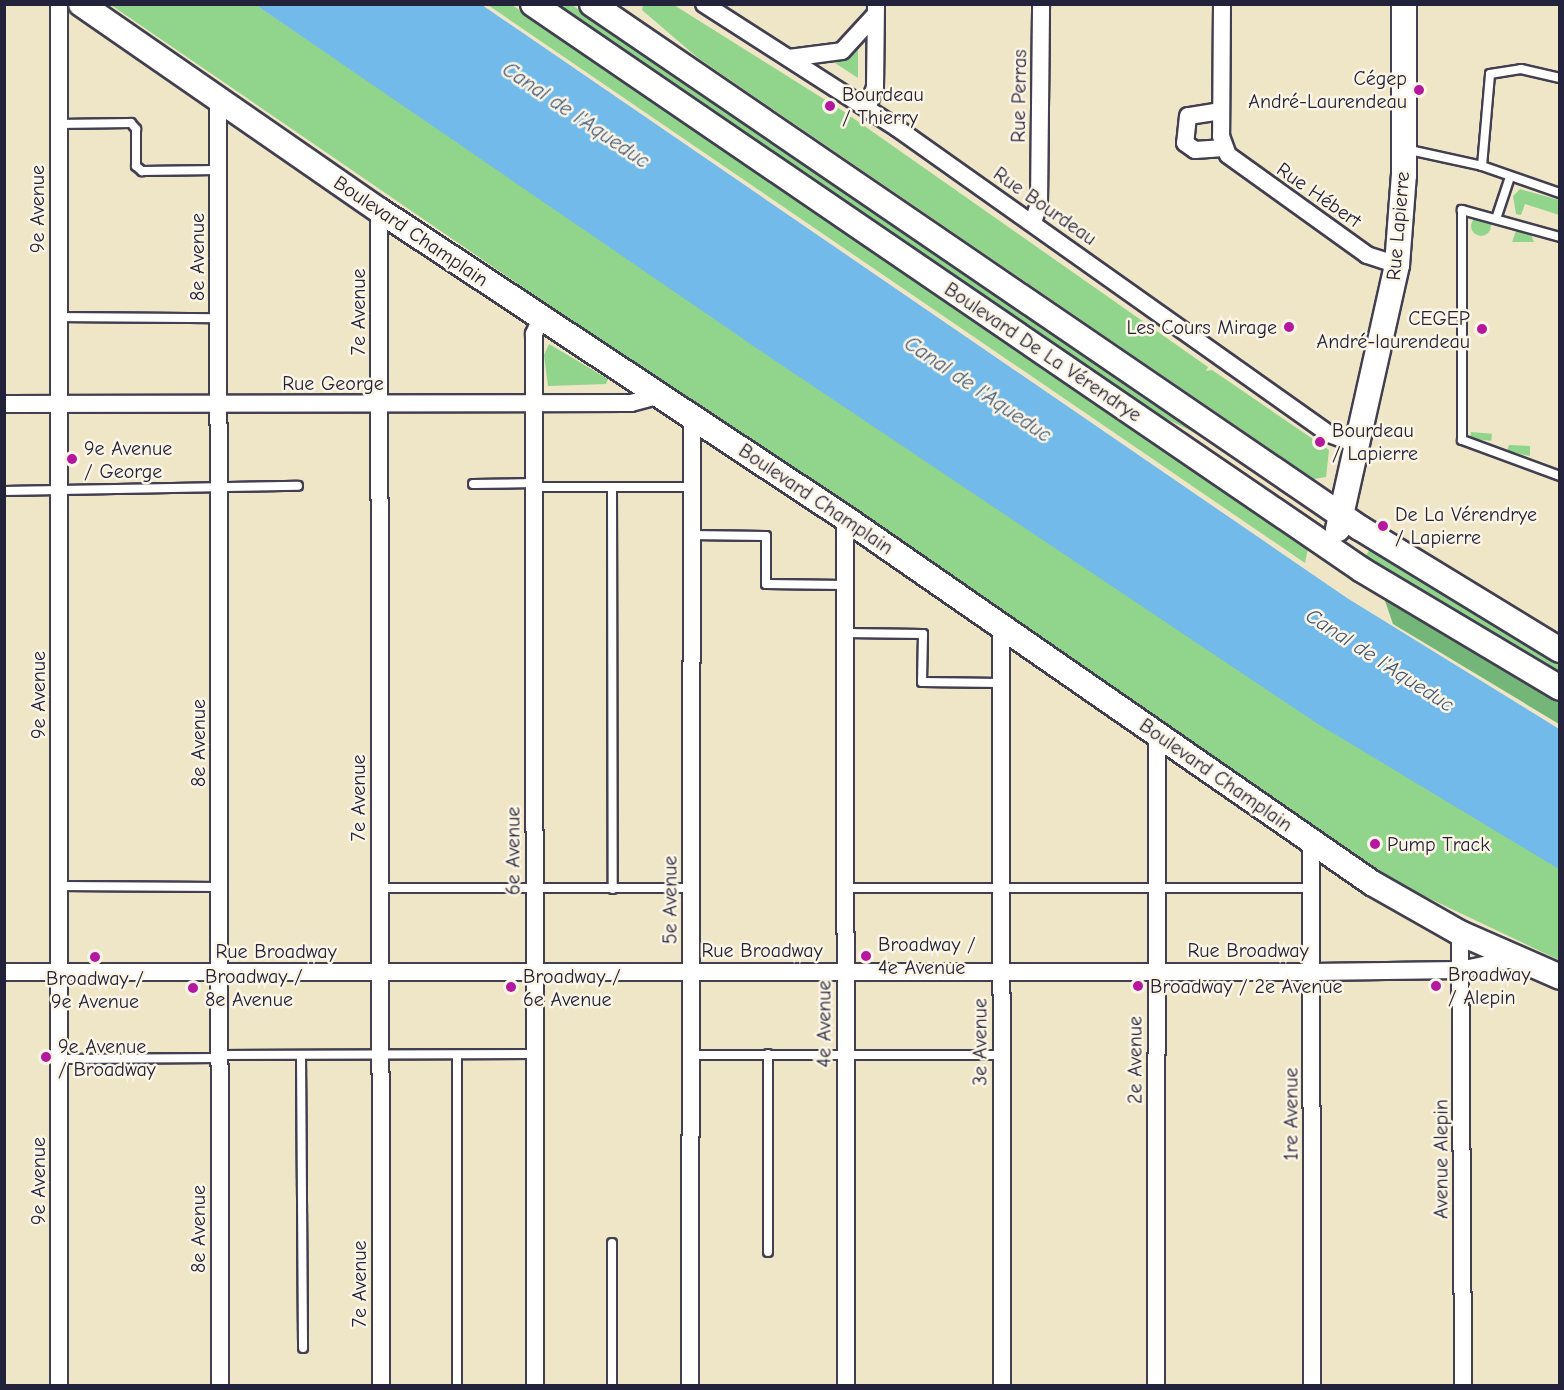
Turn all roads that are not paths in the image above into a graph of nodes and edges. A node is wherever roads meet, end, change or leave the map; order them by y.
1 (59, 4) edge
2 (81, 4) edge
3 (533, 4) edge
4 (592, 4) edge
5 (704, 4) edge
6 (1041, 4) edge
7 (1222, 4) edge
8 (1404, 4) edge
9 (875, 10) edge
10 (788, 58) junction
11 (1560, 78) edge
12 (218, 100) junction
13 (867, 109) junction
14 (1221, 111) junction
15 (58, 124) junction
16 (1224, 148) junction
17 (1404, 149) junction
18 (1482, 166) junction
19 (217, 170) junction
20 (1510, 177) junction
21 (1560, 193) edge
22 (379, 210) junction
23 (1497, 216) junction
24 (1032, 223) junction
25 (1560, 237) edge
26 (1397, 265) junction
27 (58, 317) junction
28 (218, 318) junction
29 (541, 318) junction
30 (661, 395) junction
31 (4, 404) edge
32 (58, 404) junction
33 (218, 404) junction
34 (379, 404) junction
35 (534, 404) junction
36 (692, 415) junction
37 (1359, 444) junction
38 (1560, 476) edge
39 (473, 484) dead end
40 (534, 485) junction
41 (298, 486) dead end
42 (612, 487) junction
43 (690, 487) junction
44 (218, 490) junction
45 (4, 491) edge
46 (58, 491) junction
47 (1342, 516) junction
48 (845, 518) junction
49 (690, 535) junction
50 (1329, 547) junction
51 (845, 585) junction
52 (1001, 626) junction
53 (845, 633) junction
54 (1560, 650) edge
55 (1001, 682) junction
56 (1560, 688) edge
57 (1157, 734) junction
58 (1311, 842) junction
59 (59, 886) junction
60 (219, 886) junction
61 (1001, 887) junction
62 (1156, 887) junction
63 (380, 888) junction
64 (691, 888) junction
65 (845, 888) junction
66 (1311, 888) junction
67 (534, 889) junction
68 (613, 889) junction
69 (1460, 933) junction
70 (1518, 958) junction
71 (1001, 970) junction
72 (1157, 970) junction
73 (1460, 970) junction
74 (534, 971) junction
75 (691, 971) junction
76 (845, 971) junction
77 (4, 972) edge
78 (59, 972) junction
79 (379, 972) junction
80 (1312, 972) junction
81 (219, 973) junction
82 (1560, 977) edge
83 (534, 1054) junction
84 (768, 1054) junction
85 (301, 1055) junction
86 (380, 1055) junction
87 (691, 1055) junction
88 (844, 1055) junction
89 (1001, 1055) junction
90 (457, 1056) junction
91 (219, 1057) junction
92 (59, 1059) junction
93 (612, 1243) dead end
94 (768, 1252) dead end
95 (303, 1348) dead end
96 (59, 1386) edge
97 (220, 1386) edge
98 (381, 1386) edge
99 (457, 1386) edge
100 (535, 1386) edge
101 (612, 1386) edge
102 (690, 1386) edge
103 (846, 1386) edge
104 (1002, 1386) edge
105 (1156, 1386) edge
106 (1312, 1386) edge
107 (1463, 1386) edge

1 - 15 street, 9e Avenue
2 - 12 main road, Boulevard Champlain
3 - 50 main road, Boulevard De La Vérendrye
4 - 47 main road, Boulevard De La Vérendrye
5 - 10 street, Rue Bourdeau
6 - 24 street, Rue Perras
7 - 14 street
8 - 17 main road, Rue Lapierre
9 - 10 street
9 - 13 street
10 - 13 street, Rue Bourdeau
11 - 18 lane
12 - 19 street, 8e Avenue
12 - 22 main road, Boulevard Champlain
13 - 24 street, Rue Bourdeau
14 - 16 street
14 - 16 street
15 - 19 lane
15 - 27 street, 9e Avenue
16 - 26 street, Rue Hébert
17 - 18 lane
17 - 26 main road, Rue Lapierre
18 - 20 lane
19 - 28 street, 8e Avenue
20 - 21 lane
20 - 23 lane
22 - 29 main road, Boulevard Champlain
22 - 34 street, 7e Avenue
23 - 25 lane
23 - 38 lane
24 - 37 street, Rue Bourdeau
26 - 37 main road, Rue Lapierre
27 - 28 lane
27 - 32 street, 9e Avenue
28 - 33 street, 8e Avenue
29 - 30 main road, Boulevard Champlain
29 - 35 street, 6e Avenue
30 - 35 street, Rue George
30 - 36 main road, Boulevard Champlain
31 - 32 street, Rue George
32 - 33 street, Rue George
32 - 46 street, 9e Avenue
33 - 34 street, Rue George
33 - 44 street, 8e Avenue
34 - 35 street, Rue George
34 - 63 street, 7e Avenue
35 - 40 street, 6e Avenue
36 - 43 street, 5e Avenue
36 - 48 main road, Boulevard Champlain
37 - 47 main road, Rue Lapierre
39 - 40 lane
40 - 42 lane
40 - 67 street, 6e Avenue
41 - 44 lane
42 - 43 lane
42 - 68 lane
43 - 49 street, 5e Avenue
44 - 46 lane
44 - 60 street, 8e Avenue
45 - 46 lane
46 - 59 street, 9e Avenue
47 - 50 main road, Rue Lapierre
47 - 54 main road, Boulevard De La Vérendrye
48 - 51 street, 4e Avenue
48 - 52 main road, Boulevard Champlain
49 - 51 lane
49 - 64 street, 5e Avenue
50 - 56 main road, Boulevard De La Vérendrye
51 - 53 street, 4e Avenue
52 - 55 street, 3e Avenue
52 - 57 main road, Boulevard Champlain
53 - 55 lane
53 - 65 street, 4e Avenue
55 - 61 street, 3e Avenue
57 - 58 main road, Boulevard Champlain
57 - 62 street, 2e Avenue
58 - 66 street, 1re Avenue
58 - 69 main road, Boulevard Champlain
59 - 60 lane
59 - 78 street, 9e Avenue
60 - 81 street, 8e Avenue
61 - 62 lane
61 - 65 lane
61 - 71 street, 3e Avenue
62 - 66 lane
62 - 72 street, 2e Avenue
63 - 67 lane
63 - 79 street, 7e Avenue
64 - 68 lane
64 - 75 street, 5e Avenue
65 - 76 street, 4e Avenue
66 - 80 street, 1re Avenue
67 - 68 lane
67 - 74 street, 6e Avenue
69 - 70 main road, Boulevard Champlain
69 - 73 street, Avenue Alepin
70 - 73 street, Rue Broadway
70 - 82 main road, Boulevard Champlain
71 - 72 street, Rue Broadway
71 - 76 street, Rue Broadway
71 - 89 street, 3e Avenue
72 - 80 street, Rue Broadway
72 - 105 street, 2e Avenue
73 - 80 street, Rue Broadway
73 - 107 street, Avenue Alepin
74 - 75 street, Rue Broadway
74 - 79 street, Rue Broadway
74 - 83 street, 6e Avenue
75 - 76 street, Rue Broadway
75 - 87 street, 5e Avenue
76 - 88 street, 4e Avenue
77 - 78 street, Rue Broadway
78 - 81 street, Rue Broadway
78 - 92 street, 9e Avenue
79 - 81 street, Rue Broadway
79 - 86 street, 7e Avenue
80 - 106 street, 1re Avenue
81 - 91 street, 8e Avenue
83 - 90 lane
83 - 100 street, 6e Avenue
84 - 87 lane
84 - 88 lane
84 - 94 lane
85 - 86 lane
85 - 91 lane
85 - 95 lane
86 - 90 lane
86 - 98 street, 7e Avenue
87 - 102 street, 5e Avenue
88 - 89 lane
88 - 103 street, 4e Avenue
89 - 104 street, 3e Avenue
90 - 99 lane
91 - 92 lane
91 - 97 street, 8e Avenue
92 - 96 street, 9e Avenue
93 - 101 lane

